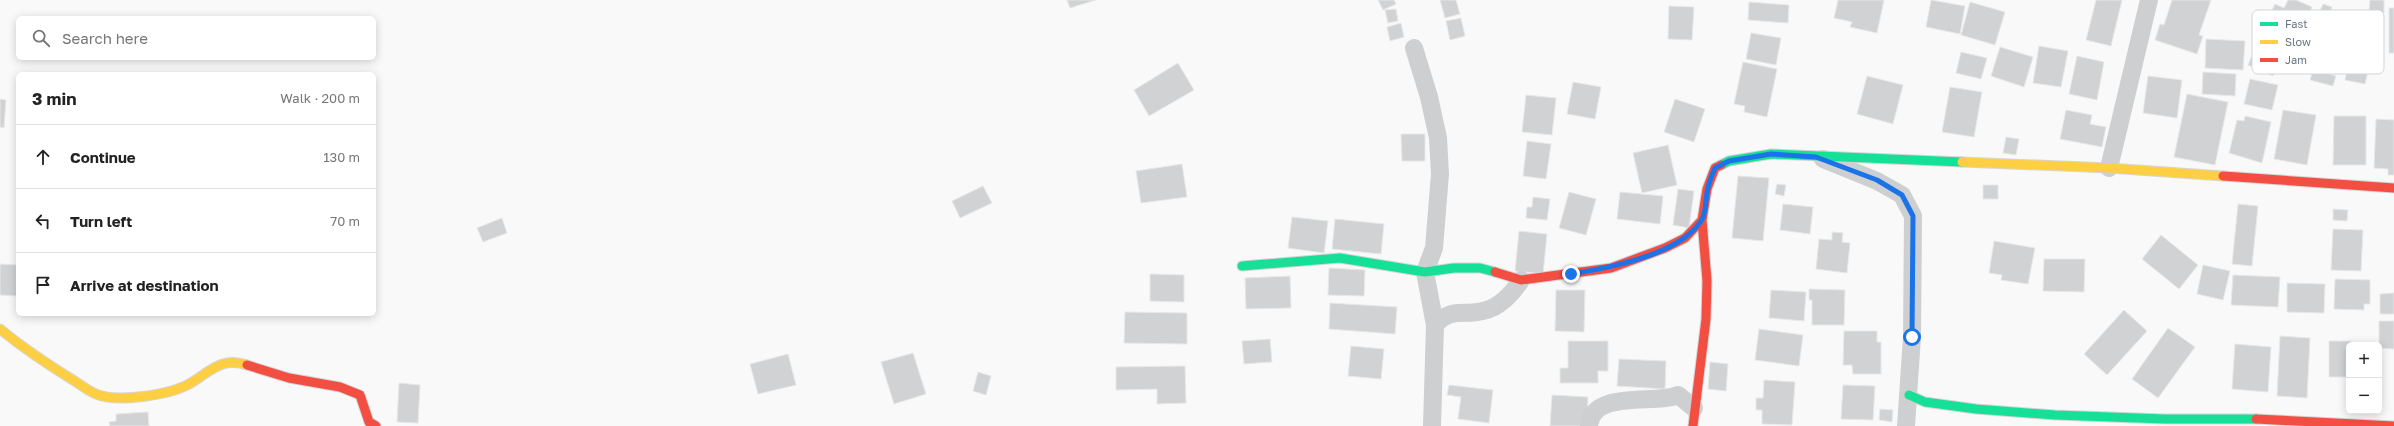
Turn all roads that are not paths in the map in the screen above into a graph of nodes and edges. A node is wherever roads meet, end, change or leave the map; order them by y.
1 (2149, 0) edge
2 (1414, 48) dead end
3 (1816, 157) junction
4 (2109, 168) junction
5 (2394, 188) edge
6 (1702, 220) junction
7 (1242, 266) dead end
8 (1425, 272) junction
9 (1521, 280) junction
10 (1435, 325) junction
11 (0, 330) edge
12 (1909, 395) junction
13 (1694, 408) junction
14 (376, 426) edge
15 (1432, 426) edge
16 (1589, 426) edge
17 (1693, 426) edge
18 (1906, 426) edge
19 (2394, 426) edge

1 - 4 street
2 - 8 street
3 - 4 street
3 - 6 street
3 - 12 street
4 - 5 street
6 - 9 street
6 - 13 street
7 - 8 street
8 - 9 street
8 - 10 street
9 - 10 street
10 - 15 street
11 - 14 street
12 - 18 street
12 - 19 street
13 - 16 street
13 - 17 street

